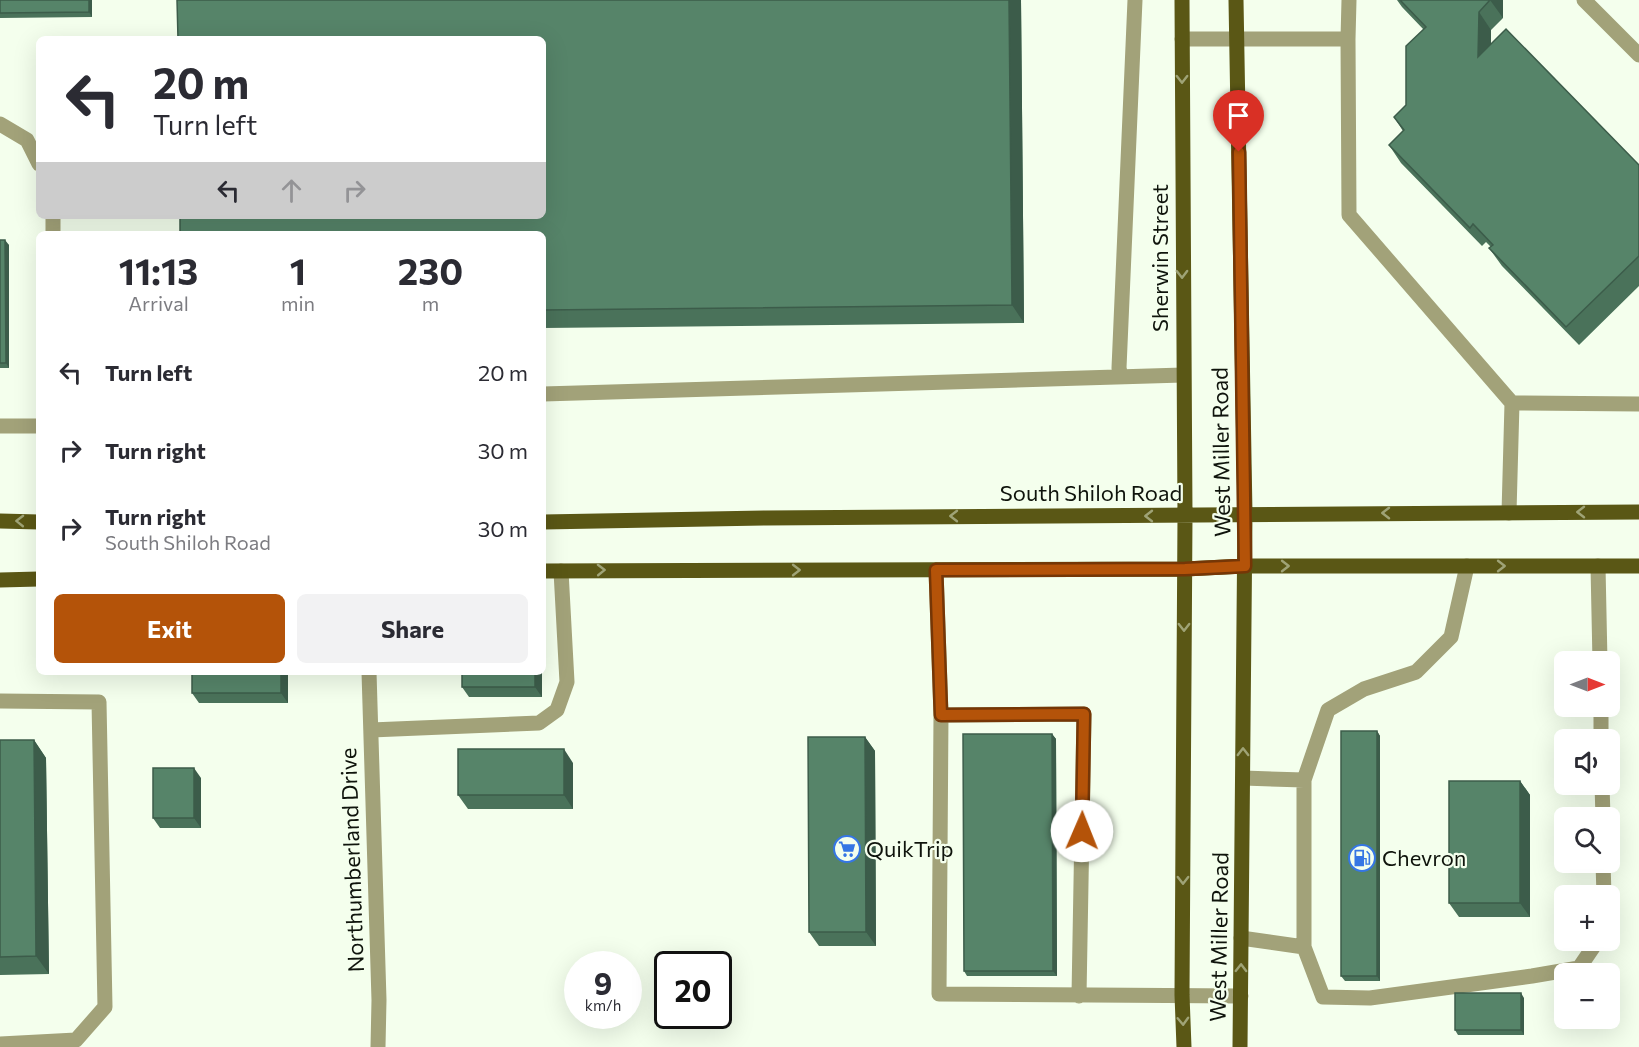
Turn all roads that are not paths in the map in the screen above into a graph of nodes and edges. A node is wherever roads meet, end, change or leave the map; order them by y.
1 (1135, 0) edge
2 (1182, 0) edge
3 (1236, 0) edge
4 (1348, 0) edge
5 (1584, 0) edge
6 (1237, 38) junction
7 (1182, 39) junction
8 (1348, 39) junction
9 (1639, 55) edge
10 (0, 124) edge
11 (36, 158) edge
12 (1184, 375) junction
13 (1121, 377) junction
14 (546, 394) edge
15 (1512, 403) junction
16 (1639, 404) edge
17 (0, 426) edge
18 (36, 426) edge
19 (1639, 512) edge
20 (1509, 513) junction
21 (1245, 514) junction
22 (1185, 516) junction
23 (0, 521) edge
24 (36, 522) edge
25 (546, 522) edge
26 (1245, 566) junction
27 (1467, 566) junction
28 (1598, 566) junction
29 (1639, 566) edge
30 (1185, 569) junction
31 (936, 570) junction
32 (546, 571) edge
33 (561, 571) junction
34 (36, 579) edge
35 (0, 580) edge
36 (1600, 651) edge
37 (369, 675) edge
38 (0, 700) edge
39 (941, 715) junction
40 (371, 730) junction
41 (1243, 778) junction
42 (1304, 780) junction
43 (1241, 938) junction
44 (1304, 947) junction
45 (1592, 951) edge
46 (1182, 995) junction
47 (1079, 996) junction
48 (1241, 996) junction
49 (0, 1044) edge
50 (378, 1047) edge
51 (1184, 1047) edge
52 (1240, 1047) edge

1 - 13 street
2 - 7 main road, Sherwin Street
3 - 6 main road, West Miller Road
4 - 8 street
5 - 9 street
6 - 7 street
6 - 8 street
6 - 21 main road, West Miller Road
7 -> 12 main road, Sherwin Street
8 - 15 street
10 - 11 street
12 - 13 street
12 - 22 main road, Sherwin Street
13 - 14 street
15 - 16 street
15 - 20 street
17 - 18 street
19 -> 20 main road, South Shiloh Road
20 -> 21 main road, South Shiloh Road
21 - 22 main road, South Shiloh Road
21 - 26 main road, West Miller Road
22 -> 25 main road, South Shiloh Road
22 - 30 main road, West Miller Road
24 -> 23 main road
26 -> 27 main road
26 - 30 main road
41 -> 26 main road, West Miller Road
27 -> 28 main road
27 - 42 street
28 - 29 main road
28 - 36 street
30 - 31 main road
30 -> 46 main road, West Miller Road
33 -> 31 main road
31 - 39 street
32 - 33 main road
33 - 40 street
34 - 35 main road
37 - 40 street, Northumberland Drive
38 - 49 street
39 - 47 street
39 - 47 street
40 - 50 street, Northumberland Drive
41 - 42 street
41 - 43 main road, West Miller Road
42 - 44 street
43 - 44 street
48 -> 43 main road, West Miller Road
44 - 45 street
46 - 47 street
46 - 48 street
46 -> 51 main road, West Miller Road
48 - 52 main road, West Miller Road

